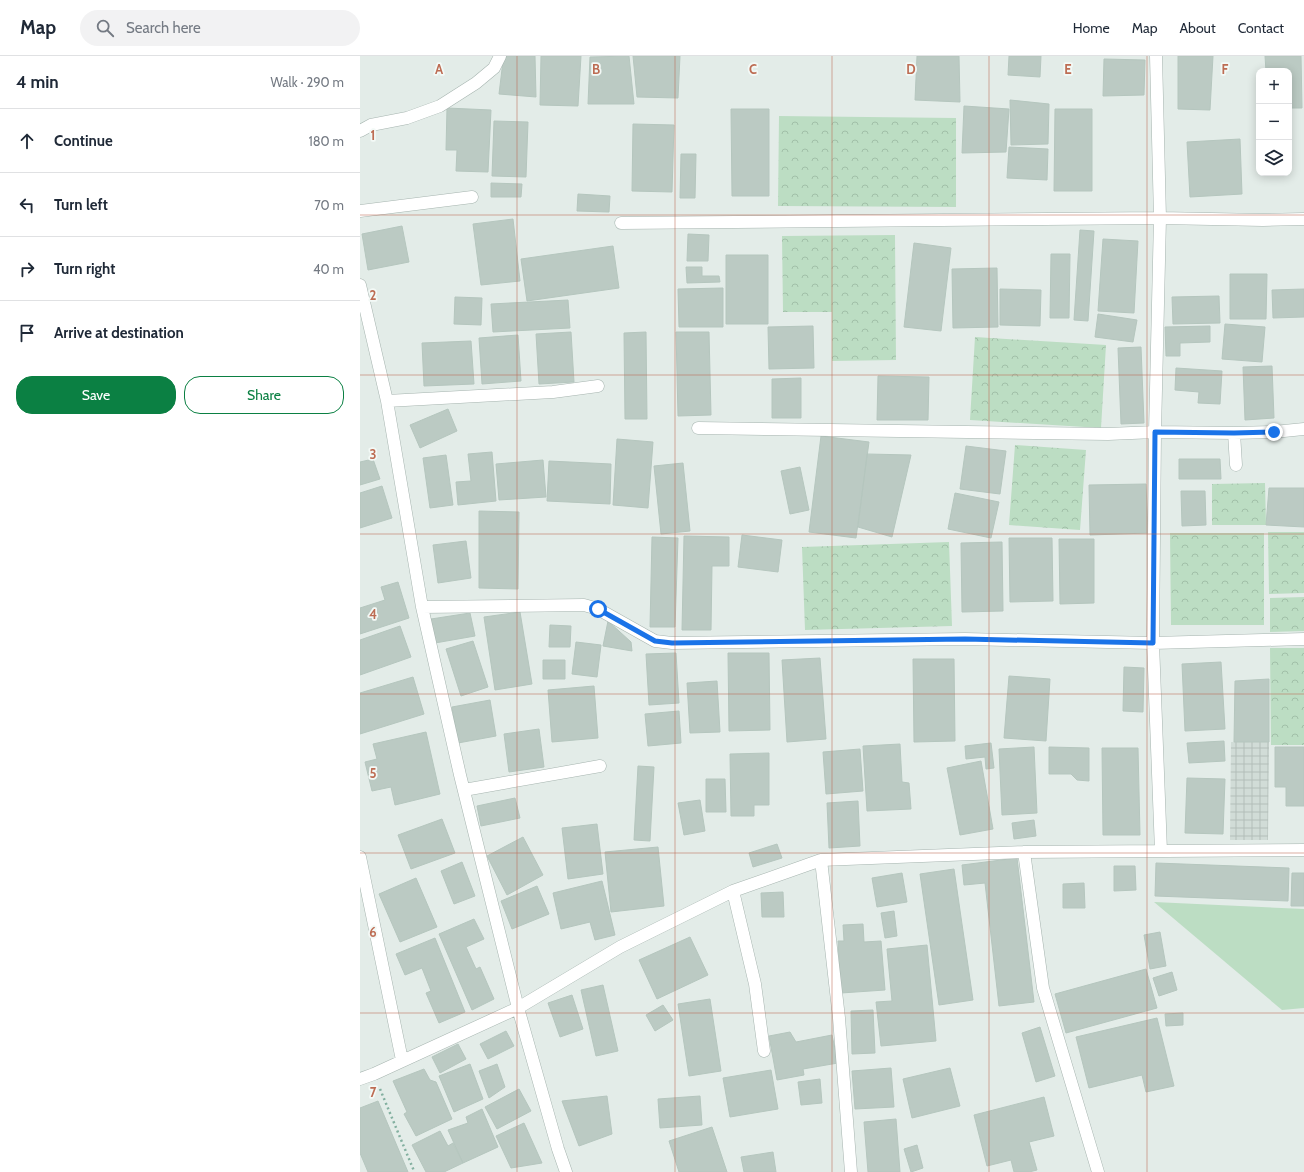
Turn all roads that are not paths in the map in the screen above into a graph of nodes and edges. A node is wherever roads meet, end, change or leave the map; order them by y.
1 (500, 56) edge
2 (1156, 56) edge
3 (360, 131) edge
4 (472, 197) dead end
5 (360, 211) edge
6 (1160, 218) junction
7 (1304, 219) edge
8 (621, 224) dead end
9 (360, 285) edge
10 (598, 386) dead end
11 (387, 401) junction
12 (698, 428) dead end
13 (1304, 428) edge
14 (1155, 432) junction
15 (1234, 433) junction
16 (1236, 465) dead end
17 (422, 607) junction
18 (1304, 639) edge
19 (1153, 643) junction
20 (600, 766) dead end
21 (464, 790) junction
22 (1304, 850) edge
23 (1161, 851) junction
24 (1024, 852) junction
25 (360, 857) edge
26 (822, 860) junction
27 (733, 891) junction
28 (518, 1008) junction
29 (764, 1051) dead end
30 (402, 1060) junction
31 (360, 1079) edge
32 (566, 1172) edge
33 (852, 1172) edge
34 (1098, 1172) edge

1 - 3 street
2 - 6 street
4 - 5 street
6 - 7 street
6 - 8 street
6 - 14 street
9 - 11 street
10 - 11 street
11 - 17 street
12 - 14 street
13 - 15 street
14 - 15 street
14 - 19 street
15 - 16 street
17 - 19 street
17 - 21 street
18 - 19 street
19 - 23 street
20 - 21 street
21 - 28 street
22 - 23 street
23 - 24 street
24 - 26 street
24 - 34 street
25 - 30 street
26 - 27 street
26 - 33 street
27 - 28 street
27 - 29 street
28 - 30 street
28 - 32 street
30 - 31 street

